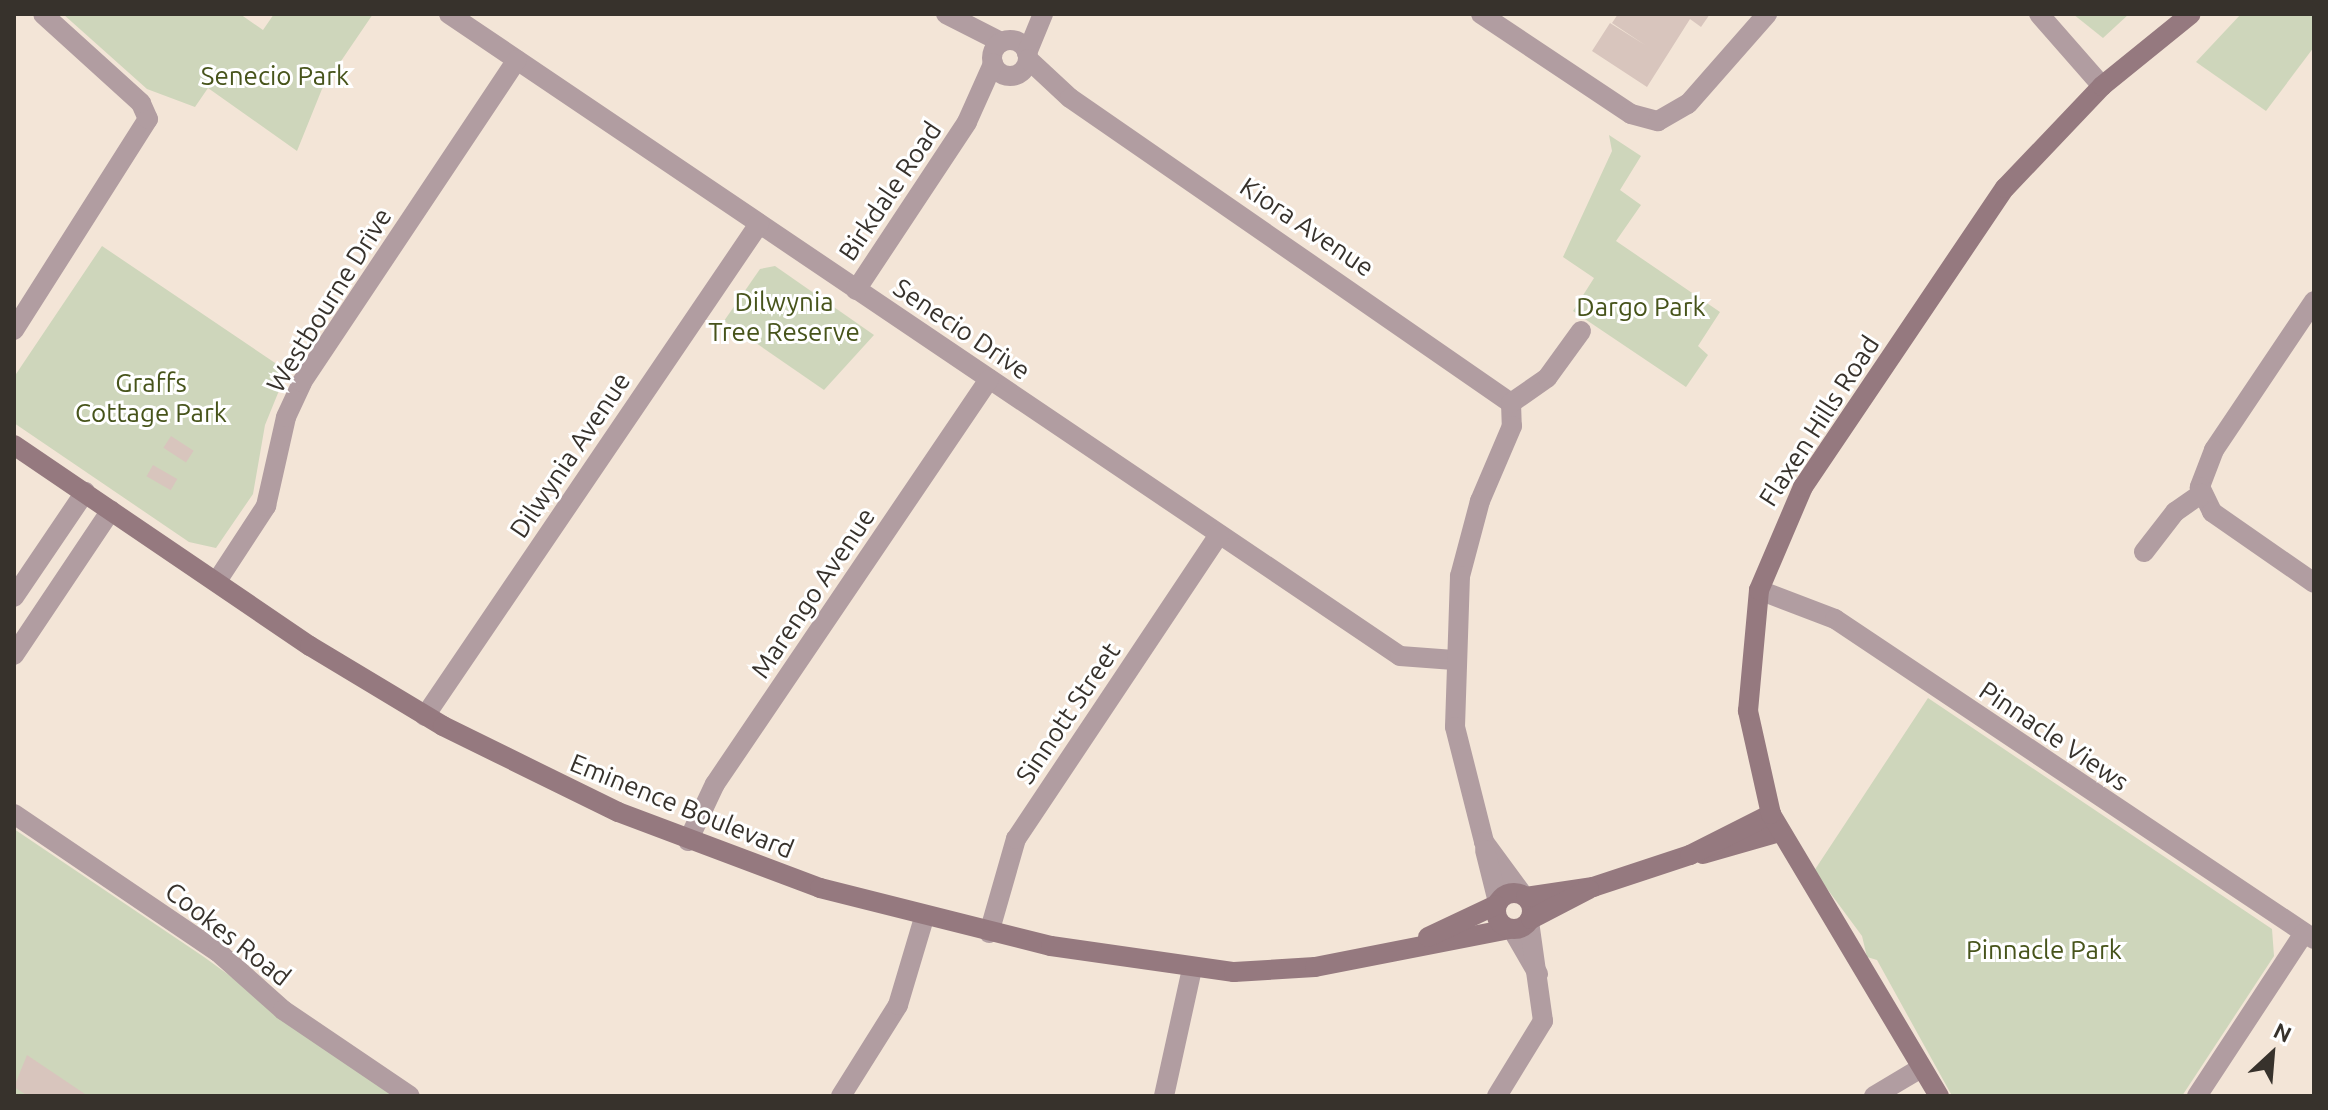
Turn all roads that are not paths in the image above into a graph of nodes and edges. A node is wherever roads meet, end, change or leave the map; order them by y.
1 (43, 14) edge
2 (449, 14) edge
3 (1034, 14) edge
4 (1043, 14) edge
5 (1481, 14) edge
6 (1767, 14) edge
7 (2039, 14) edge
8 (947, 15) edge
9 (2185, 16) edge
10 (999, 51) junction
11 (517, 60) junction
12 (1022, 65) junction
13 (2102, 86) junction
14 (967, 122) junction
15 (759, 224) junction
16 (856, 290) junction
17 (2314, 301) edge
18 (14, 330) edge
19 (1581, 331) dead end
20 (989, 379) junction
21 (1511, 403) junction
22 (14, 445) edge
23 (85, 492) junction
24 (2201, 494) junction
25 (111, 510) junction
26 (1219, 535) junction
27 (2144, 552) dead end
28 (217, 581) junction
29 (2314, 583) edge
30 (1759, 590) junction
31 (14, 597) edge
32 (14, 655) edge
33 (1454, 660) junction
34 (425, 716) junction
35 (14, 814) edge
36 (1775, 823) junction
37 (688, 841) junction
38 (1484, 842) junction
39 (1593, 887) junction
40 (1525, 896) junction
41 (1497, 904) junction
42 (924, 918) junction
43 (1520, 925) junction
44 (989, 933) junction
45 (2309, 936) edge
46 (1414, 944) junction
47 (1192, 969) junction
48 (1921, 1068) junction
49 (410, 1096) edge
50 (841, 1096) edge
51 (1164, 1096) edge
52 (1497, 1096) edge
53 (1874, 1096) edge
54 (1939, 1096) edge
55 (2197, 1096) edge

1 - 18 street
2 - 11 street, Senecio Drive
3 - 10 street, Birkdale Road
4 - 12 street, Birkdale Road
5 - 6 street
7 - 13 street
8 - 10 street
9 - 13 street, Flaxen Hills Road
10 - 12 street
10 - 12 street
10 - 14 street, Birkdale Road
11 - 15 street, Senecio Drive
11 - 28 street, Westbourne Drive
12 - 14 street, Birkdale Road
12 - 21 street, Kiora Avenue
13 - 30 street, Flaxen Hills Road
14 - 16 street, Birkdale Road
15 - 16 street, Senecio Drive
15 - 34 street, Dilwynia Avenue
16 - 20 street, Senecio Drive
17 - 24 street
19 - 21 street
20 - 26 street, Senecio Drive
20 - 37 street, Marengo Avenue
21 - 33 street
22 - 23 street, Eminence Boulevard
23 - 25 street, Eminence Boulevard
23 - 31 street
24 - 27 street
24 - 29 street
25 - 28 street, Eminence Boulevard
25 - 32 street
26 - 33 street, Senecio Drive
26 - 44 street, Sinnott Street
28 - 34 street, Eminence Boulevard
30 - 36 street, Flaxen Hills Road
30 - 45 street, Pinnacle Views
33 - 38 street
34 - 37 street, Eminence Boulevard
35 - 49 street, Cookes Road
36 - 39 street, Eminence Boulevard
36 - 48 street, Flaxen Hills Road
37 - 42 street, Eminence Boulevard
38 - 40 street
38 - 41 street
39 - 40 street, Eminence Boulevard
39 - 43 street, Eminence Boulevard
40 - 41 street, Eminence Boulevard
40 - 43 street
41 - 43 street
41 - 46 street, Eminence Boulevard
42 - 44 street, Eminence Boulevard
42 - 50 street
43 - 46 street, Eminence Boulevard
43 - 52 street
44 - 47 street, Eminence Boulevard
45 - 55 street
46 - 47 street, Eminence Boulevard
47 - 51 street
48 - 53 street
48 - 54 street, Flaxen Hills Road

